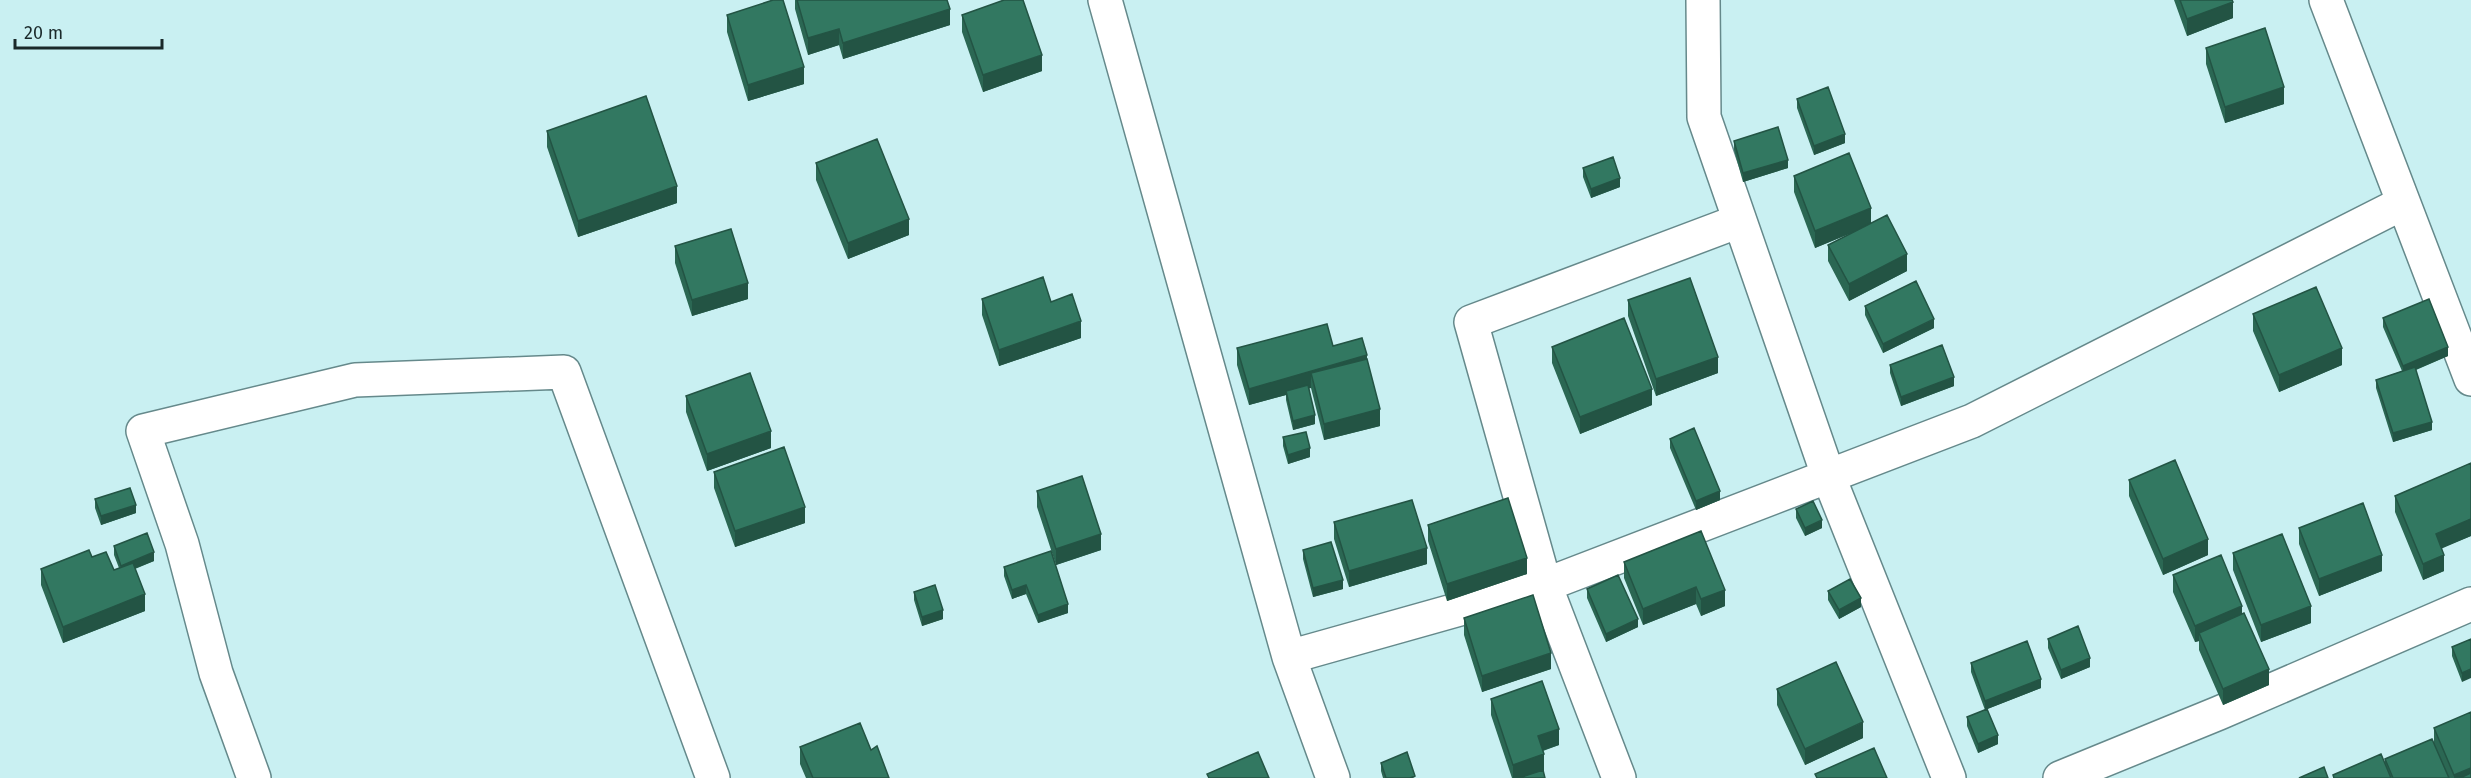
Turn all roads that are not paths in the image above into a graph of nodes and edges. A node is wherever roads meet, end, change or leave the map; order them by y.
1 (1105, 0) edge
2 (1703, 0) edge
3 (2326, 0) edge
4 (2403, 202) junction
5 (1739, 222) junction
6 (2471, 380) edge
7 (1828, 475) junction
8 (1545, 585) junction
9 (2471, 604) edge
10 (1289, 657) junction
11 (254, 778) edge
12 (713, 778) edge
13 (1333, 778) edge
14 (1619, 778) edge
15 (1949, 778) edge
16 (2060, 778) edge

1 - 10 street
2 - 5 street
3 - 4 street
4 - 6 street
4 - 7 street
5 - 7 street
5 - 8 street
7 - 8 street
7 - 15 street
8 - 10 street
8 - 14 street
9 - 16 street
10 - 13 street
11 - 12 street

